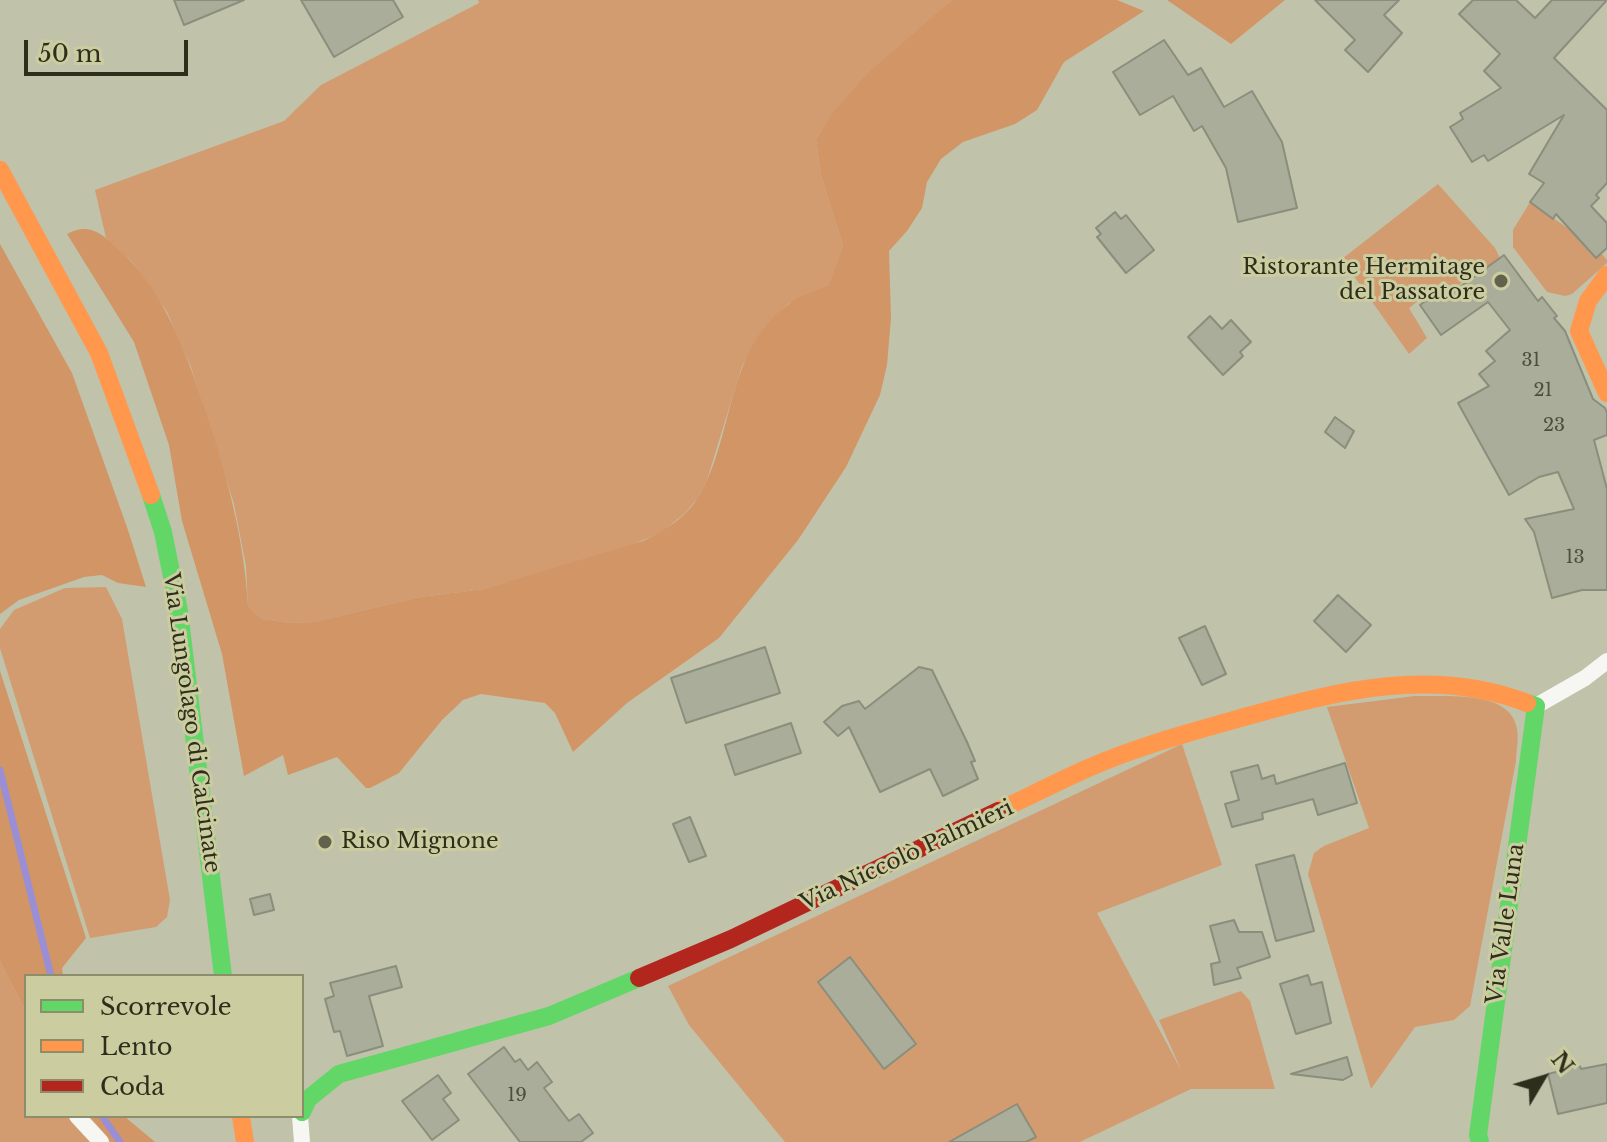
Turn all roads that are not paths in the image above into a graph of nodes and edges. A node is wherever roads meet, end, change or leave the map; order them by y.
1 (0, 170) edge
2 (1607, 275) edge
3 (1607, 393) edge
4 (1607, 661) edge
5 (1536, 706) junction
6 (223, 974) edge
7 (304, 1108) edge
8 (79, 1118) edge
9 (241, 1118) edge
10 (301, 1118) edge
11 (101, 1142) edge
12 (245, 1142) edge
13 (302, 1142) edge
14 (1480, 1142) edge

1 - 6 street, Via Lungolago di Calcinate
2 - 3 street
4 - 5 street
5 - 7 street, Via Niccolò Palmieri
5 - 14 street, Via Valle Luna
8 - 11 street
9 - 12 street
10 - 13 street, Via Niccolò Palmieri

